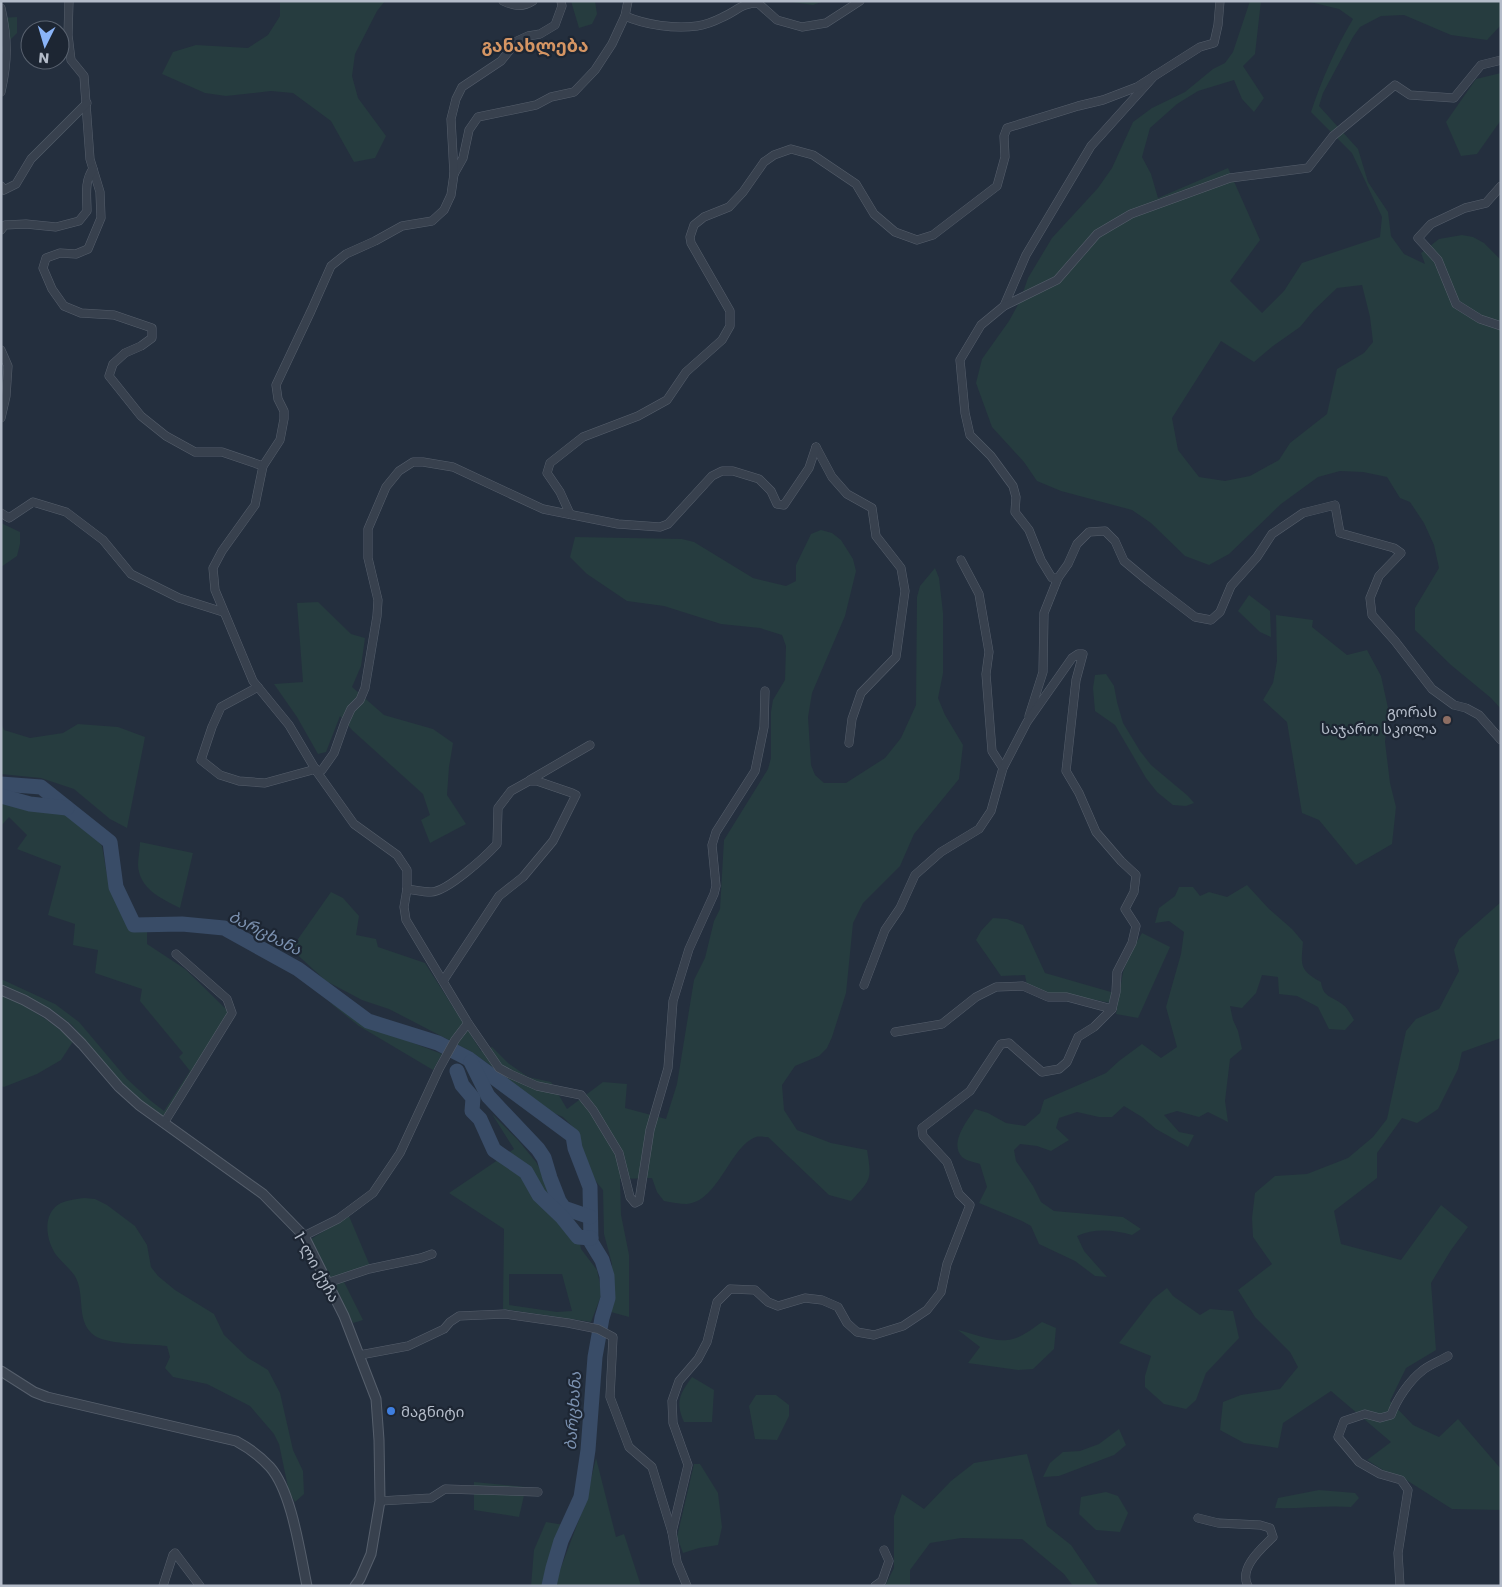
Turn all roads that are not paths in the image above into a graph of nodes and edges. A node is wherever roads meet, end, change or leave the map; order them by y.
1 (69, 1) edge
2 (503, 1) edge
3 (533, 1) edge
4 (561, 1) edge
5 (628, 1) edge
6 (860, 1) edge
7 (1220, 1) edge
8 (1, 8) edge
9 (625, 16) junction
10 (1501, 60) edge
11 (1155, 75) junction
12 (1, 92) edge
13 (87, 103) junction
14 (93, 169) junction
15 (454, 174) junction
16 (1, 186) edge
17 (1501, 186) edge
18 (1, 230) edge
19 (1004, 306) junction
20 (1501, 326) edge
21 (1, 350) edge
22 (1, 418) edge
23 (263, 466) junction
24 (1, 513) edge
25 (570, 514) junction
26 (961, 560) dead end
27 (1058, 578) junction
28 (223, 612) junction
29 (258, 687) junction
30 (765, 691) dead end
31 (1027, 722) junction
32 (1501, 740) edge
33 (849, 743) dead end
34 (590, 745) dead end
35 (1003, 768) junction
36 (316, 770) junction
37 (529, 782) junction
38 (407, 889) junction
39 (176, 954) dead end
40 (442, 981) junction
41 (864, 986) dead end
42 (1, 990) edge
43 (1112, 1009) junction
44 (468, 1023) junction
45 (895, 1032) dead end
46 (164, 1123) junction
47 (304, 1236) junction
48 (432, 1254) dead end
49 (328, 1283) junction
50 (360, 1355) junction
51 (1448, 1356) dead end
52 (1, 1371) edge
53 (538, 1492) dead end
54 (380, 1502) junction
55 (1198, 1518) dead end
56 (672, 1532) junction
57 (884, 1550) dead end
58 (163, 1586) edge
59 (200, 1586) edge
60 (307, 1586) edge
61 (355, 1586) edge
62 (687, 1586) edge
63 (875, 1586) edge
64 (1248, 1586) edge
65 (1400, 1586) edge

1 - 13 street
2 - 3 street
4 - 15 street
5 - 9 street
6 - 9 street
7 - 11 street
8 - 12 street
9 - 15 street
10 - 19 street
11 - 19 street
11 - 25 street
13 - 14 street
13 - 16 street
14 - 18 street
14 - 23 street
15 - 23 street
17 - 20 street
19 - 27 street
21 - 22 street
23 - 28 street
24 - 28 street
25 - 33 street
25 - 36 street
26 - 35 street
27 - 31 street
27 - 32 street
28 - 29 street
29 - 36 street
29 - 36 street
30 - 44 street
31 - 35 street
31 - 43 street
34 - 37 street
35 - 41 street
36 - 38 street
37 - 38 street
37 - 40 street
38 - 40 street
39 - 46 street
40 - 44 street
42 - 46 street, 1-ლი ქუჩა
43 - 45 street
43 - 56 street
44 - 47 street
46 - 47 street, 1-ლი ქუჩა
47 - 49 street, 1-ლი ქუჩა
48 - 49 street
49 - 50 street, 1-ლი ქუჩა
50 - 54 street, 1-ლი ქუჩა
50 - 56 street
51 - 65 street
52 - 60 street
53 - 54 street
54 - 61 street, 1-ლი ქუჩა
55 - 64 street
56 - 62 street
57 - 63 street
58 - 59 street

